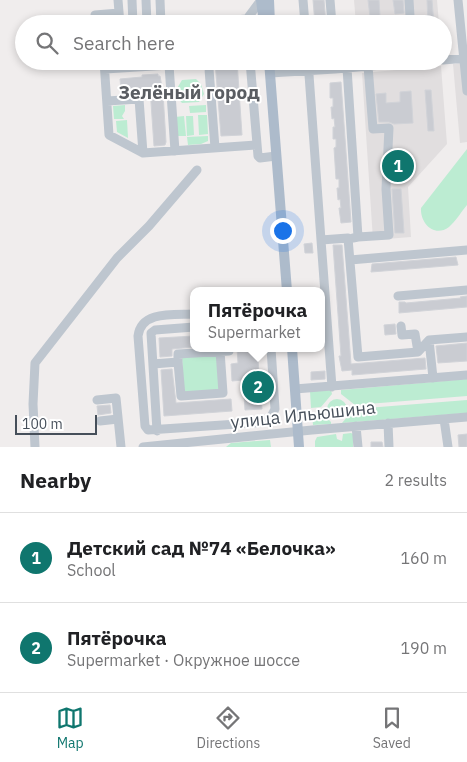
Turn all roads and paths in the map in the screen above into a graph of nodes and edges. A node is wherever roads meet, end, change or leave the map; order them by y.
1 (118, 0) edge
2 (132, 0) edge
3 (146, 0) edge
4 (160, 0) edge
5 (261, 0) edge
6 (269, 0) edge
7 (303, 0) edge
8 (330, 0) edge
9 (409, 0) edge
10 (458, 0) edge
11 (119, 13) joint
12 (95, 15) dead end
13 (133, 15) edge
14 (147, 15) edge
15 (161, 15) edge
16 (252, 15) edge
17 (263, 15) edge
18 (270, 15) edge
19 (304, 15) edge
20 (331, 15) edge
21 (410, 15) edge
22 (466, 58) edge
23 (452, 59) edge
24 (104, 70) edge
25 (173, 70) edge
26 (208, 70) edge
27 (251, 70) edge
28 (270, 70) edge
29 (287, 70) edge
30 (309, 70) edge
31 (347, 70) edge
32 (368, 70) edge
33 (270, 73) junction
34 (467, 90) edge
35 (107, 101) junction
36 (256, 146) junction
37 (215, 148) junction
38 (175, 151) junction
39 (143, 153) junction
40 (276, 156) junction
41 (197, 170) dead end
42 (353, 238) junction
43 (321, 240) junction
44 (467, 250) edge
45 (350, 260) junction
46 (287, 287) edge
47 (325, 287) edge
48 (467, 290) edge
49 (325, 293) edge
50 (398, 296) dead end
51 (190, 314) edge
52 (401, 326) dead end
53 (190, 327) edge
54 (467, 337) edge
55 (429, 340) junction
56 (206, 352) edge
57 (220, 352) edge
58 (271, 352) edge
59 (292, 352) edge
60 (418, 352) junction
61 (178, 362) junction
62 (153, 364) junction
63 (467, 375) edge
64 (433, 378) junction
65 (332, 387) junction
66 (295, 389) junction
67 (97, 400) dead end
68 (467, 417) edge
69 (118, 419) junction
70 (444, 419) junction
71 (100, 421) dead end
72 (388, 423) junction
73 (248, 424) junction
74 (356, 426) junction
75 (154, 431) junction
76 (298, 431) junction
77 (249, 437) junction
78 (35, 447) edge
79 (121, 447) edge
80 (147, 447) edge
81 (299, 447) edge
82 (358, 447) edge
83 (389, 447) edge
84 (448, 447) edge

1 - 11 street
2 - 13 street
3 - 14 street
4 - 15 street
5 - 16 street
5 - 17 main road
6 - 18 main road
7 - 19 street
8 - 20 street
9 - 21 street
10 - 22 street
11 - 12 street
22 - 23 street
22 - 34 street
24 - 35 street
25 - 38 street
26 - 37 street
27 - 36 street
28 - 33 main road
29 - 33 street
30 - 43 street
31 - 42 street
32 - 42 street
33 - 40 main road
35 - 39 street
35 - 39 street
36 - 37 street
36 - 40 street
37 - 38 street
38 - 39 street
40 - 46 main road
41 - 78 street
42 - 43 street
42 - 45 street
43 - 47 street
44 - 45 street
45 - 60 street
48 - 50 street
49 - 65 street
51 - 75 street
52 - 60 street
53 - 62 street
54 - 55 street
55 - 60 street
55 - 64 street
56 - 61 street
57 - 61 street
58 - 73 street
59 - 66 main road
61 - 62 street
62 - 75 street
63 - 64 street, улица Ильюшина
64 - 65 street, улица Ильюшина
65 - 66 street, улица Ильюшина
66 - 76 main road
67 - 69 street
68 - 70 street, улица Ильюшина
69 - 71 street
69 - 79 street
70 - 72 street, улица Ильюшина
70 - 84 street
72 - 74 street, улица Ильюшина
72 - 83 street
73 - 75 street
73 - 77 street
74 - 76 street, улица Ильюшина
74 - 82 street
75 - 80 street
76 - 77 street, улица Ильюшина
76 - 81 main road
77 - 80 street, улица Ильюшина

